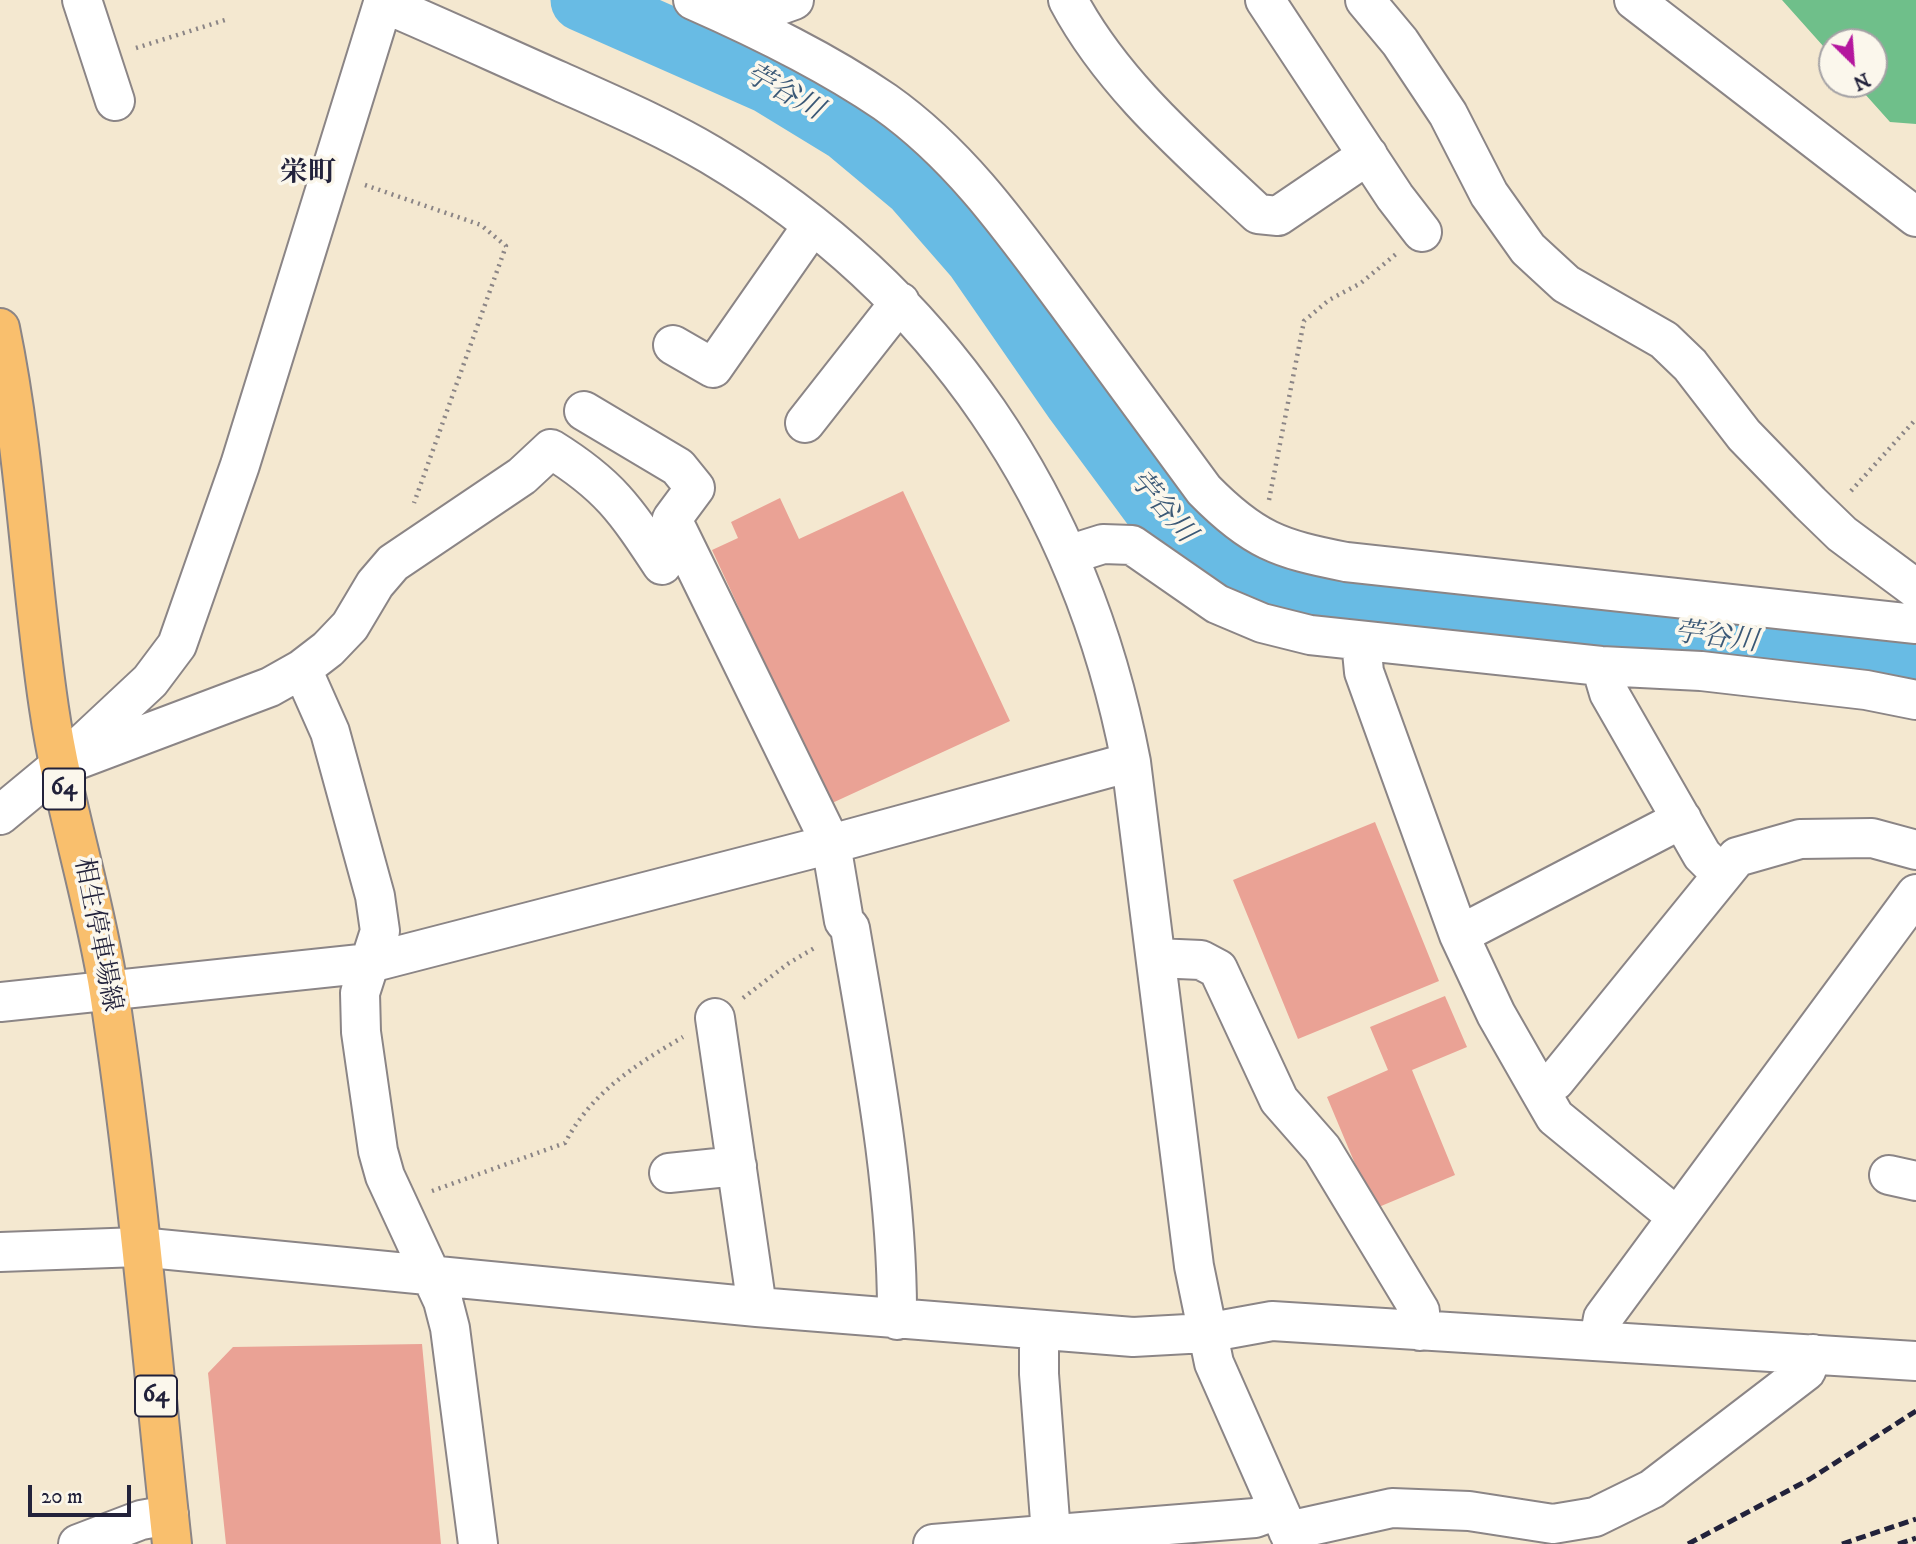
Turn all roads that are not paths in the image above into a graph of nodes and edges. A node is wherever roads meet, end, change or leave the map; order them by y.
1 (82, 0) edge
2 (692, 0) edge
3 (794, 0) edge
4 (1068, 0) edge
5 (1265, 0) edge
6 (1366, 0) edge
7 (1634, 0) edge
8 (383, 2) edge
9 (738, 20) junction
10 (115, 101) dead end
11 (1368, 155) junction
12 (1916, 217) edge
13 (812, 226) junction
14 (1422, 232) road end
15 (900, 302) junction
16 (0, 328) edge
17 (673, 345) dead end
18 (584, 411) dead end
19 (806, 423) dead end
20 (1068, 555) junction
21 (662, 565) dead end
22 (1916, 589) edge
23 (1916, 624) edge
24 (1361, 641) junction
25 (1601, 666) junction
26 (302, 669) junction
27 (1916, 700) edge
28 (1131, 761) junction
29 (58, 767) junction
30 (0, 815) edge
31 (1682, 819) junction
32 (831, 844) junction
33 (1916, 850) edge
34 (1722, 875) junction
35 (1916, 894) edge
36 (1459, 935) junction
37 (1156, 958) junction
38 (370, 963) junction
39 (108, 989) junction
40 (0, 1002) edge
41 (715, 1018) road end
42 (1540, 1091) junction
43 (737, 1166) junction
44 (669, 1173) dead end
45 (1677, 1217) junction
46 (139, 1247) junction
47 (0, 1252) edge
48 (431, 1278) junction
49 (757, 1307) junction
50 (897, 1320) junction
51 (1039, 1331) junction
52 (1420, 1331) junction
53 (1206, 1333) junction
54 (1599, 1341) junction
55 (1812, 1354) junction
56 (1916, 1361) edge
57 (1286, 1528) edge
58 (171, 1529) edge
59 (1051, 1534) junction
60 (78, 1544) edge
61 (478, 1544) edge
62 (933, 1544) edge

1 - 10 street
2 - 9 street
3 - 9 street
4 - 11 street
5 - 11 street
6 - 22 street
7 - 12 street
8 - 13 street
8 - 29 street
9 - 23 street
11 - 14 street
13 - 15 street
13 - 17 street
15 - 19 street
15 - 20 street
16 - 29 main road, 相生停車場線 / 64
18 - 32 street
20 - 24 street
20 - 28 street
21 - 26 street
24 - 25 street
24 - 36 street
25 - 27 street
25 - 31 street
26 - 29 street
26 - 38 street
28 - 32 street
28 - 37 street
29 - 30 street
29 - 39 main road, 相生停車場線 / 64
31 - 34 street
31 - 36 street
32 - 38 street
32 - 50 street
33 - 34 street
34 - 42 street
35 - 45 street
36 - 42 street
37 - 52 street
37 - 53 street
38 - 39 street
38 - 48 street
39 - 40 street
39 - 46 main road, 相生停車場線 / 64
41 - 43 street
42 - 45 street
43 - 44 street
43 - 49 street
45 - 54 street
46 - 47 street
46 - 48 street
46 - 58 main road, 相生停車場線 / 64
48 - 49 street
48 - 61 street
49 - 50 street
50 - 51 street
51 - 53 street
51 - 59 street
52 - 53 street
52 - 54 street
53 - 57 street
54 - 55 street
55 - 56 street
55 - 57 street
57 - 59 street
58 - 60 street
59 - 62 street

